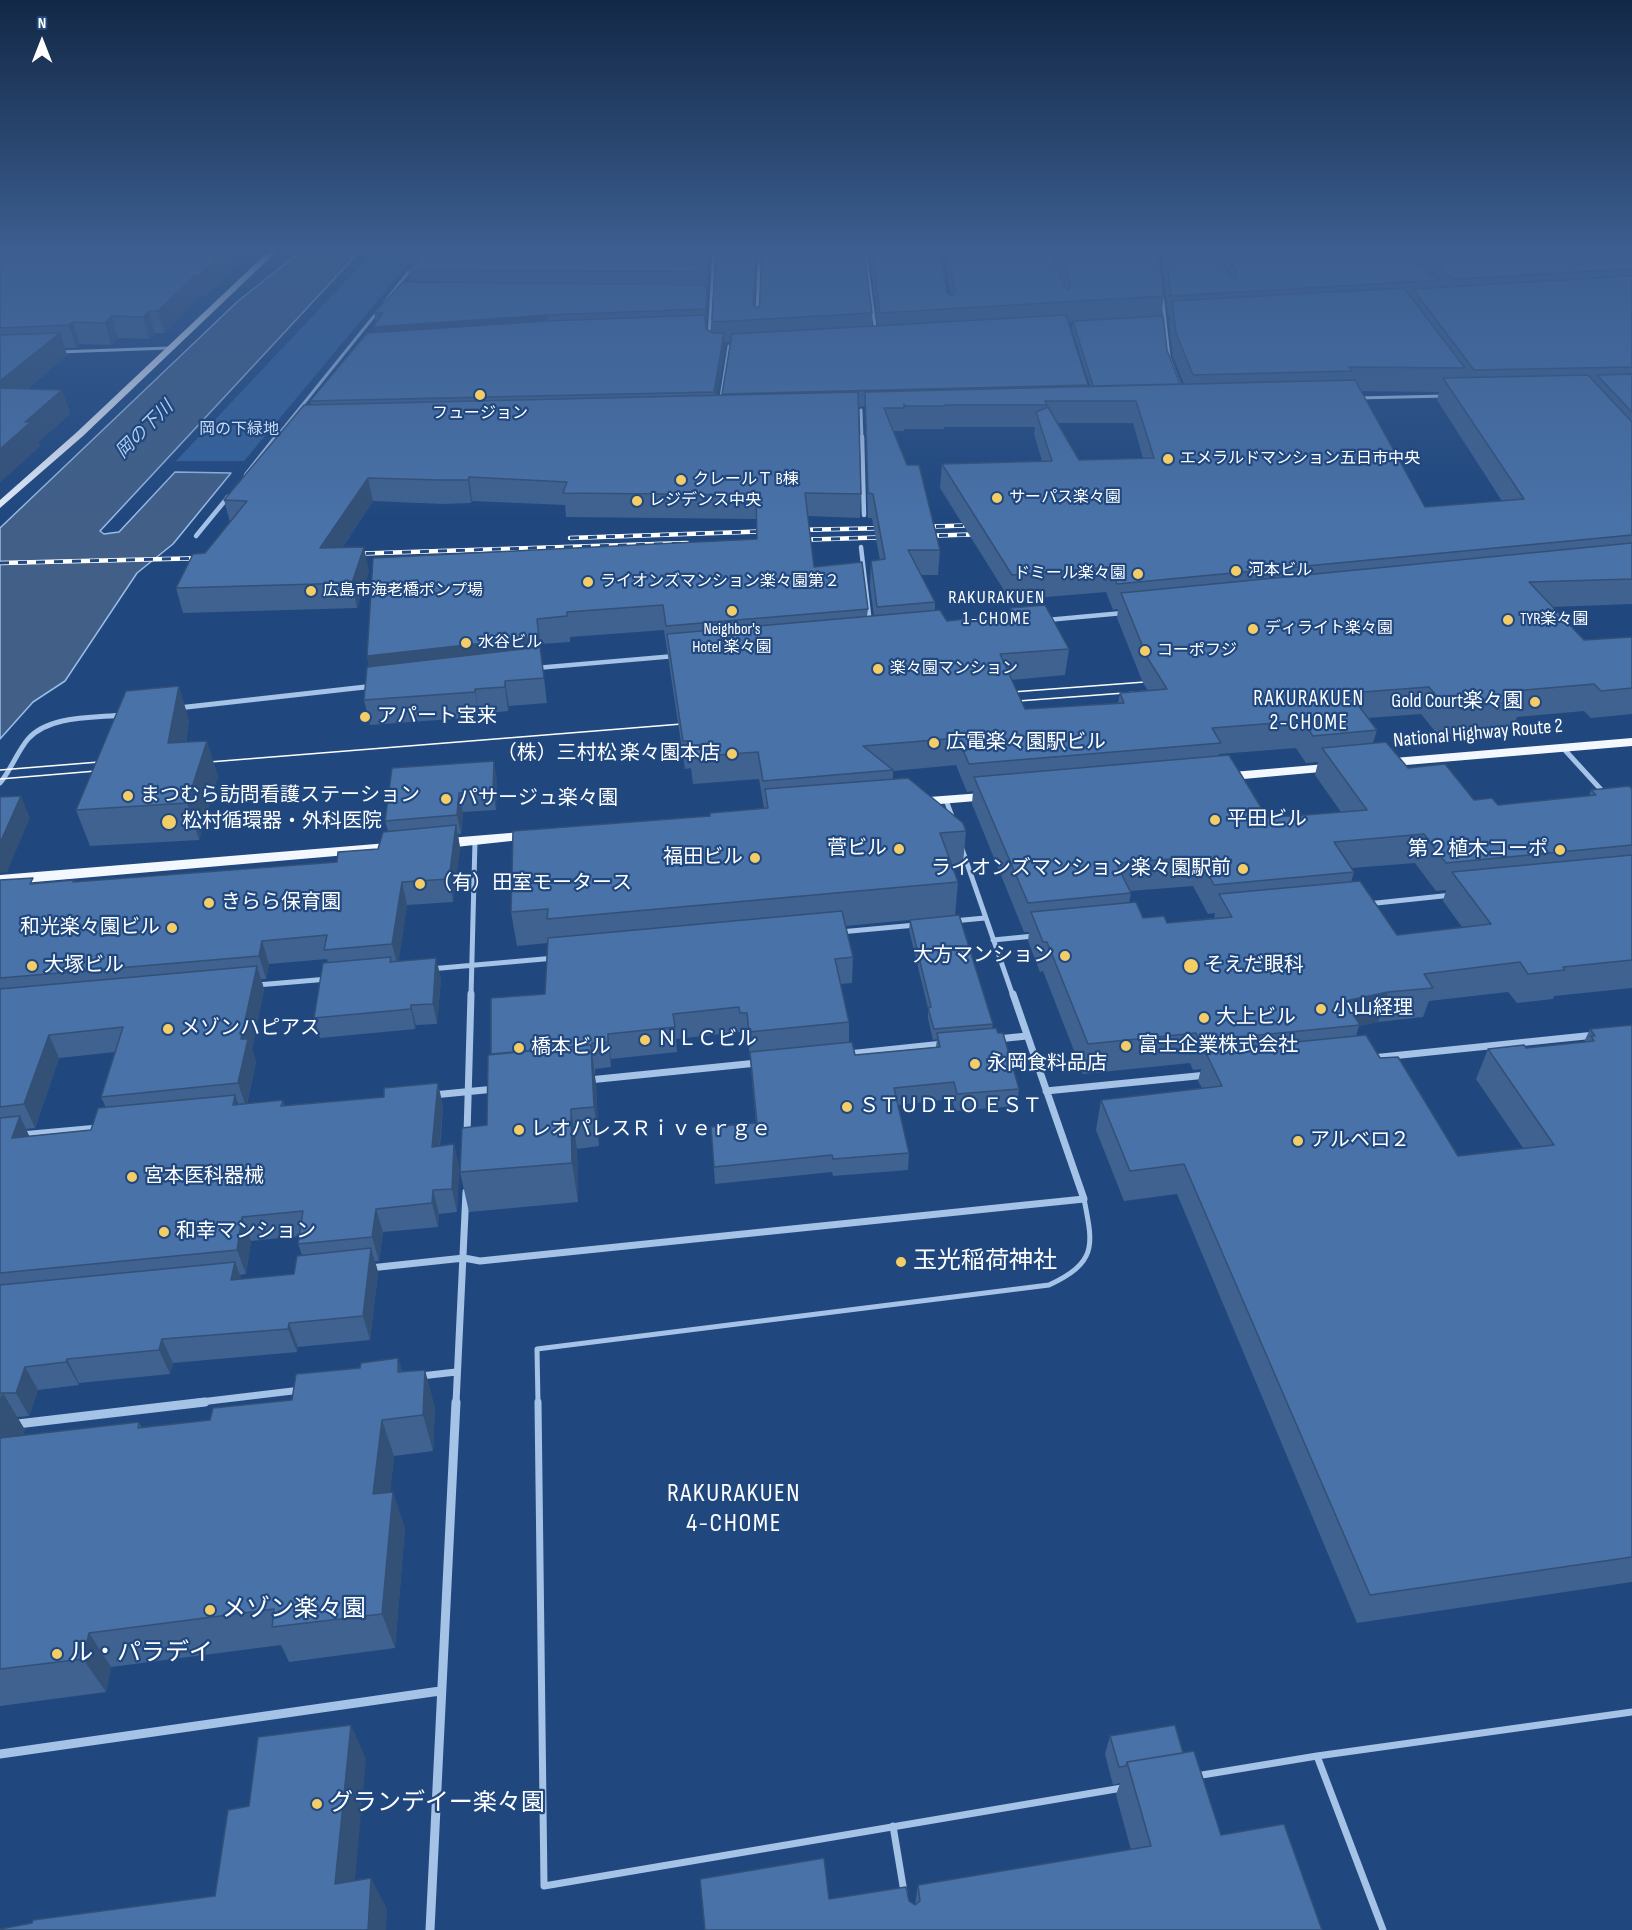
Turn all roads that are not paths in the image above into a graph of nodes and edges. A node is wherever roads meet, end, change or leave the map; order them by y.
1 (177, 341) edge
2 (354, 341) edge
3 (1168, 341) edge
4 (729, 346) junction
5 (741, 346) edge
6 (360, 347) edge
7 (720, 347) edge
8 (170, 348) junction
9 (348, 348) junction
10 (56, 352) edge
11 (1455, 396) edge
12 (1354, 398) edge
13 (1186, 401) edge
14 (872, 410) edge
15 (718, 414) edge
16 (286, 424) junction
17 (298, 424) edge
18 (241, 480) edge
19 (234, 489) edge
20 (0, 505) edge
21 (864, 515) dead end
22 (196, 536) dead end
23 (861, 547) dead end
24 (1129, 612) edge
25 (1036, 622) edge
26 (871, 628) edge
27 (687, 654) edge
28 (531, 669) edge
29 (377, 685) edge
30 (168, 709) edge
31 (131, 714) edge
32 (1632, 742) edge
33 (1563, 748) junction
34 (1210, 778) edge
35 (0, 783) edge
36 (1013, 795) edge
37 (1609, 798) edge
38 (946, 800) junction
39 (899, 804) edge
40 (546, 834) edge
41 (475, 841) junction
42 (0, 880) edge
43 (1454, 895) edge
44 (1360, 904) edge
45 (985, 918) junction
46 (950, 921) edge
47 (926, 924) edge
48 (831, 933) edge
49 (1040, 936) edge
50 (993, 940) junction
51 (568, 957) edge
52 (473, 966) junction
53 (426, 970) edge
54 (331, 978) edge
55 (248, 986) edge
56 (1609, 1034) edge
57 (1027, 1036) junction
58 (991, 1039) edge
59 (956, 1043) edge
60 (837, 1055) edge
61 (1362, 1059) edge
62 (765, 1062) edge
63 (1210, 1074) edge
64 (575, 1081) edge
65 (504, 1088) edge
66 (1046, 1091) junction
67 (468, 1092) junction
68 (421, 1096) edge
69 (105, 1127) edge
70 (12, 1136) edge
71 (467, 1139) edge
72 (466, 1187) edge
73 (1084, 1199) junction
74 (464, 1258) junction
75 (357, 1269) edge
76 (456, 1372) junction
77 (409, 1377) edge
78 (316, 1388) edge
79 (0, 1426) edge
80 (440, 1691) junction
81 (1632, 1712) edge
82 (0, 1754) edge
83 (1317, 1756) junction
84 (1187, 1777) edge
85 (1129, 1787) edge
86 (893, 1826) junction
87 (905, 1895) edge
88 (430, 1930) edge
89 (1383, 1930) edge

1 - 8 main road
2 - 9 street
3 - 13 street
4 - 5 street
4 - 7 street
4 - 15 street
6 - 9 lane
8 - 10 street
8 - 20 main road
9 - 16 street
11 - 12 street
14 - 21 street
16 - 17 street
16 - 18 street
19 - 22 street
23 - 26 street
24 - 25 street
27 - 28 street
29 - 30 street
31 - 35 street
32 - 33 highway, National Highway Route 2
33 - 34 highway, National Highway Route 2
33 - 37 street
36 - 38 highway
38 - 39 highway
38 - 45 street
40 - 41 highway
41 - 42 highway
41 - 52 street
43 - 44 street
45 - 46 street
45 - 50 street
47 - 48 street
49 - 50 street
50 - 57 street
51 - 52 street
52 - 53 street
52 - 67 street
54 - 55 street
56 - 61 street
57 - 58 street
57 - 66 street
59 - 60 street
62 - 64 street
63 - 66 street
65 - 67 street
66 - 73 street
67 - 68 street
67 - 71 street
69 - 70 street
72 - 74 street
73 - 74 street
73 - 86 lane
74 - 75 street
74 - 76 street
76 - 77 street
76 - 80 street
78 - 79 street
80 - 82 street
80 - 88 street
81 - 83 lane
83 - 84 lane
83 - 89 lane
85 - 86 lane
86 - 87 lane

